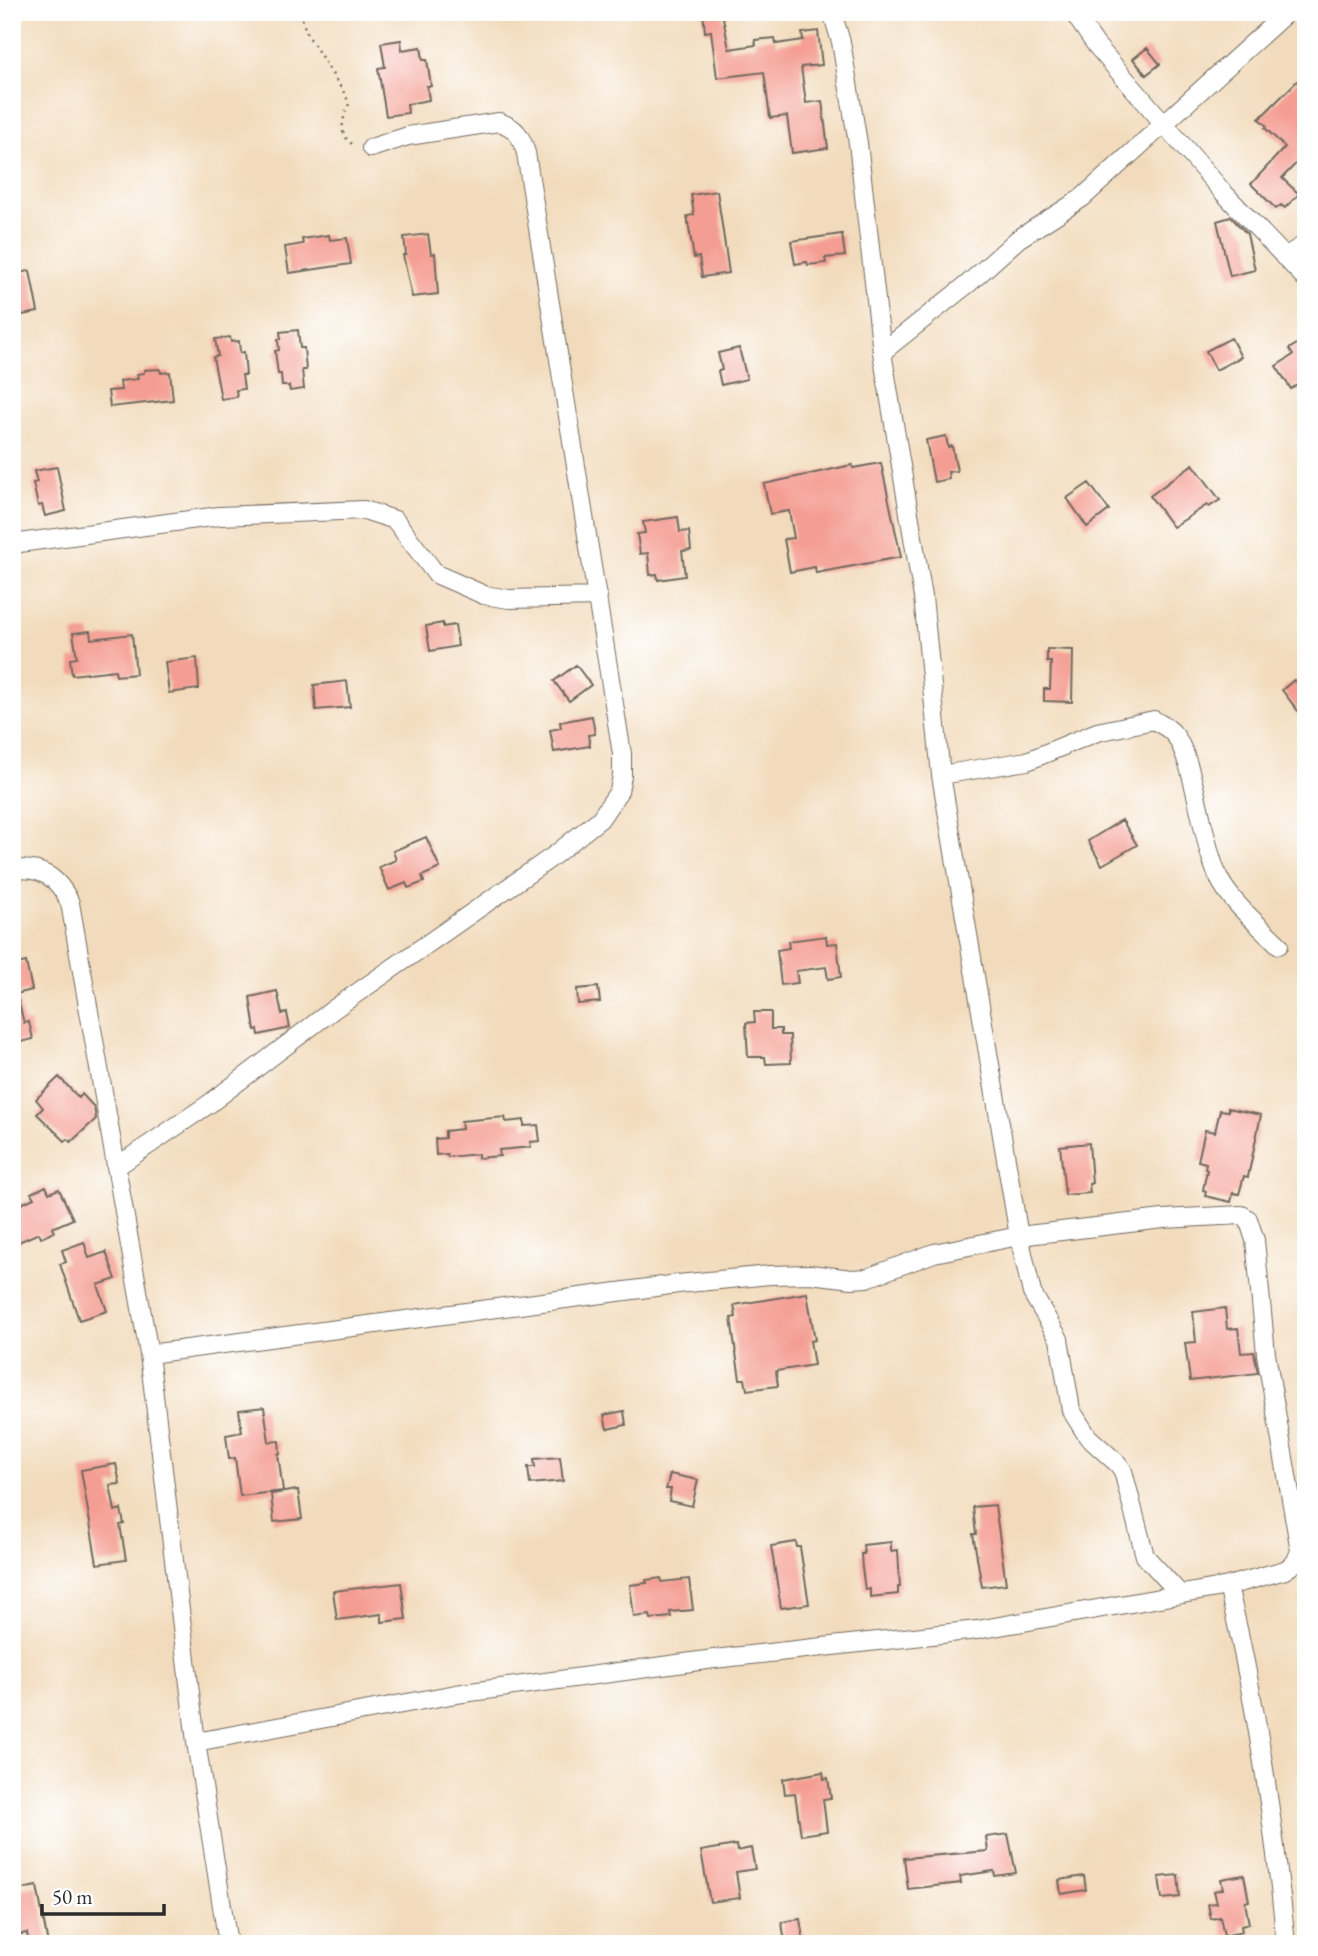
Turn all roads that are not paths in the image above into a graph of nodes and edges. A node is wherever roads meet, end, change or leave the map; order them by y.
1 (832, 12) edge
2 (1073, 12) edge
3 (1287, 12) edge
4 (1166, 124) junction
5 (371, 148) road end
6 (1306, 244) edge
7 (1284, 257) junction
8 (1306, 279) edge
9 (882, 352) junction
10 (12, 544) edge
11 (598, 597) junction
12 (942, 775) junction
13 (12, 870) edge
14 (1279, 945) dead end
15 (116, 1167) junction
16 (1019, 1236) junction
17 (149, 1354) junction
18 (1228, 1586) junction
19 (1180, 1594) junction
20 (197, 1742) junction
21 (228, 1944) edge
22 (1286, 1944) edge

1 - 9 street
2 - 4 street
3 - 4 street
4 - 7 street
4 - 9 street
5 - 11 street
6 - 7 street
7 - 8 street
9 - 12 street
10 - 11 street
11 - 15 street
12 - 14 street
12 - 16 street
13 - 15 street
15 - 17 street
16 - 17 street
16 - 18 street
16 - 19 street
17 - 20 street
18 - 19 street
18 - 22 street
19 - 20 street
20 - 21 street

